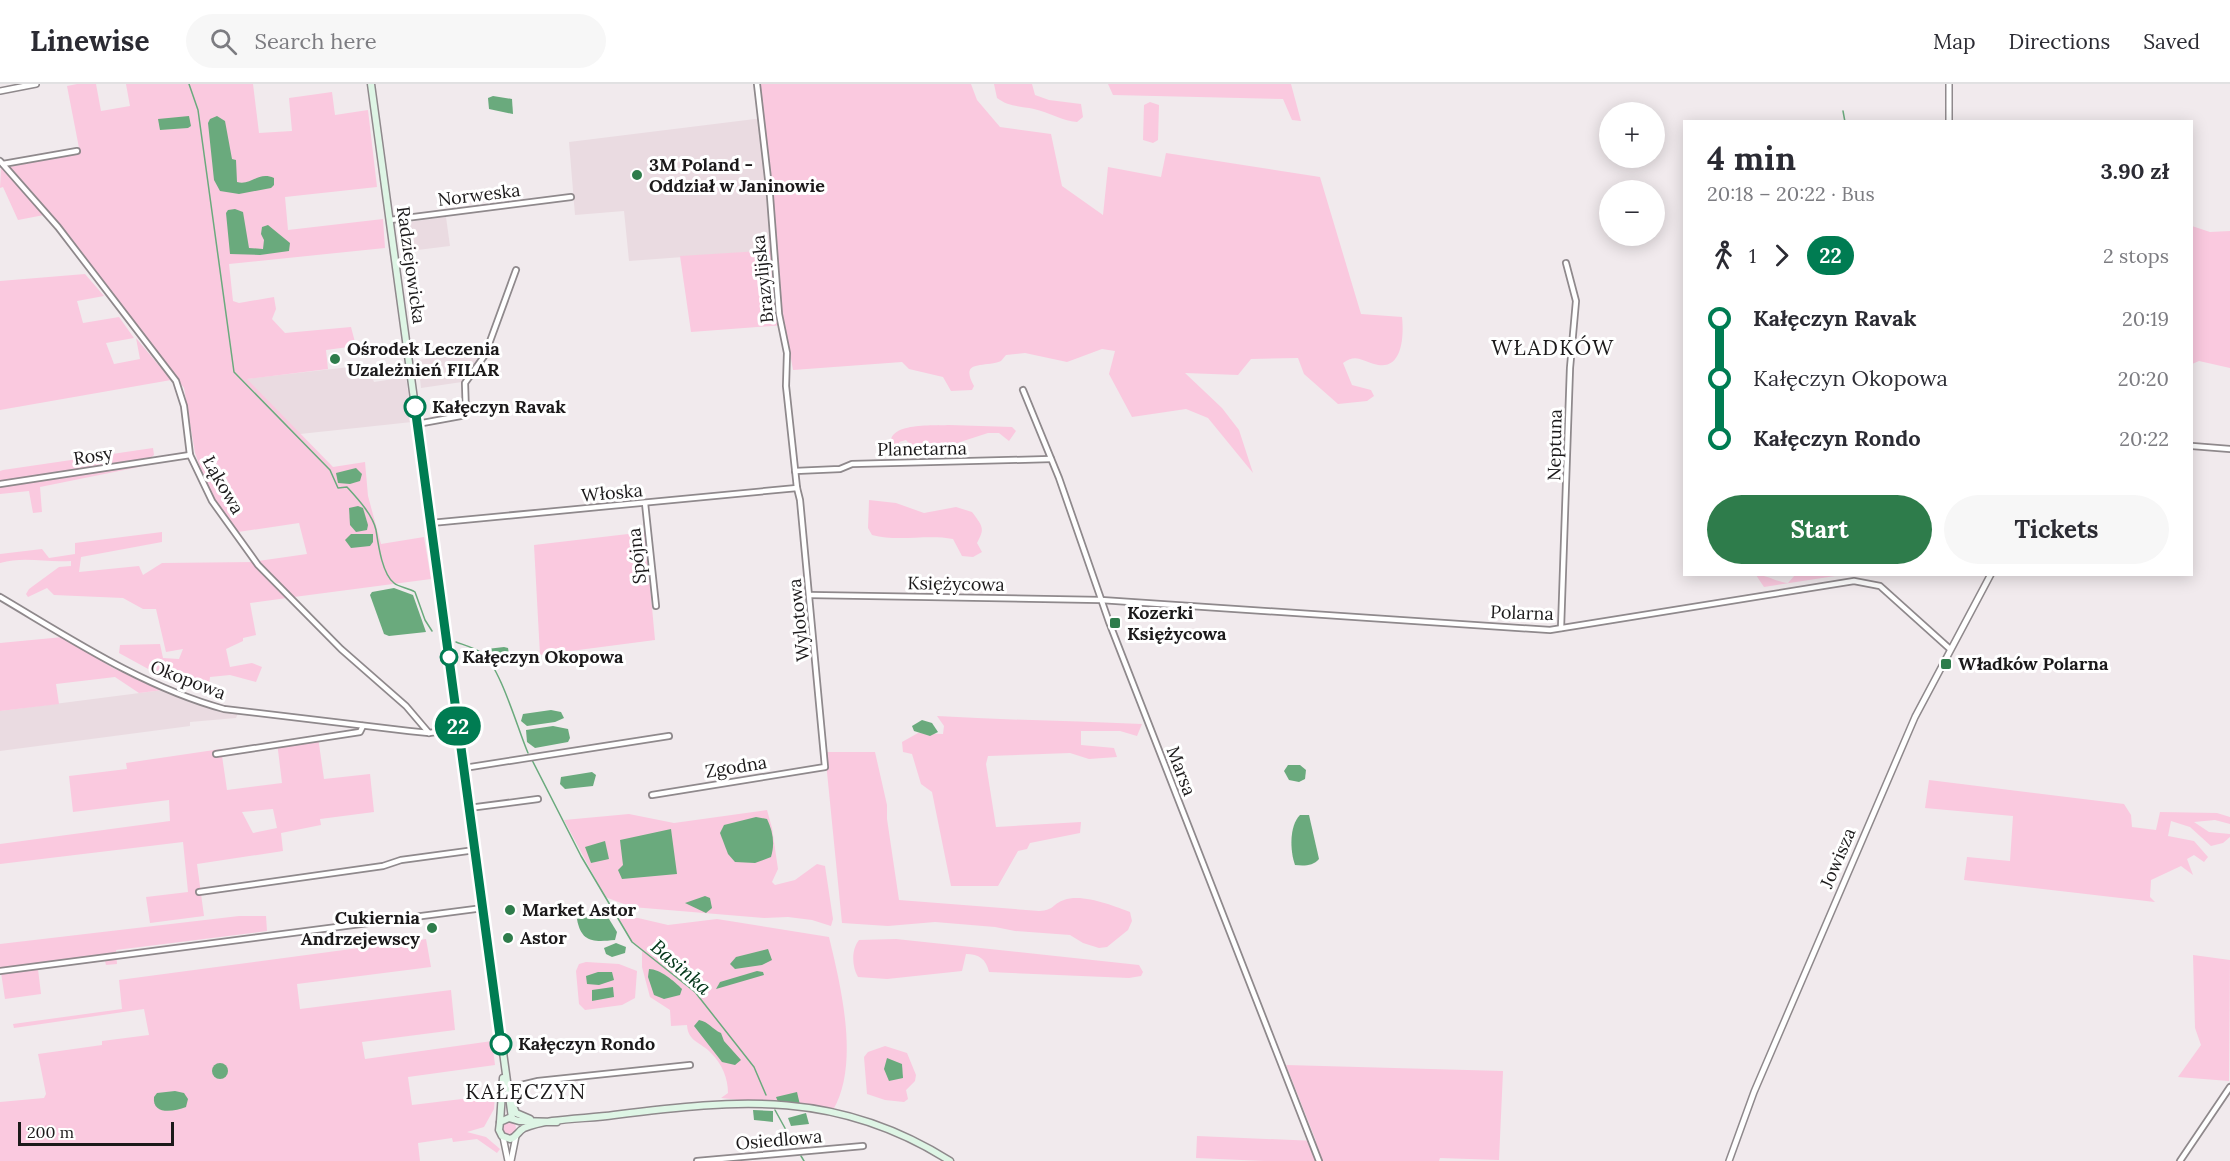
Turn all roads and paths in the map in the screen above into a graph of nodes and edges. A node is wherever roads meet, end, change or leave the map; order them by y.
1 (36, 84) edge
2 (371, 84) edge
3 (757, 84) edge
4 (1949, 84) edge
5 (0, 91) edge
6 (1949, 120) edge
7 (77, 151) dead end
8 (2, 162) edge
9 (571, 197) dead end
10 (390, 220) junction
11 (1566, 263) dead end
12 (516, 270) dead end
13 (1023, 390) dead end
14 (417, 424) junction
15 (2193, 446) edge
16 (2230, 449) edge
17 (190, 455) junction
18 (1051, 459) junction
19 (795, 471) junction
20 (0, 484) edge
21 (796, 488) junction
22 (645, 503) junction
23 (431, 523) junction
24 (1990, 576) edge
25 (810, 595) junction
26 (0, 597) edge
27 (1101, 600) junction
28 (656, 606) dead end
29 (1561, 628) junction
30 (1950, 649) junction
31 (363, 726) junction
32 (458, 729) junction
33 (429, 733) junction
34 (669, 735) dead end
35 (216, 754) dead end
36 (825, 767) joint
37 (464, 768) junction
38 (652, 795) dead end
39 (538, 799) dead end
40 (469, 808) junction
41 (475, 849) junction
42 (199, 892) dead end
43 (483, 908) junction
44 (0, 971) edge
45 (503, 1056) junction
46 (690, 1065) dead end
47 (2230, 1087) edge
48 (508, 1088) junction
49 (514, 1119) junction
50 (542, 1121) junction
51 (500, 1122) junction
52 (557, 1122) junction
53 (517, 1134) junction
54 (503, 1137) junction
55 (863, 1146) dead end
56 (509, 1161) edge
57 (697, 1161) edge
58 (950, 1161) edge
59 (1318, 1161) edge
60 (1729, 1161) edge
61 (2180, 1161) edge

1 - 5 street
2 - 10 main road, Radziejowicka
3 - 19 street, Brazylijska
4 - 6 street
7 - 8 street
8 - 17 street, Łąkowa
9 - 10 street, Norweska
10 - 14 main road, Radziejowicka
11 - 29 street, Neptuna
12 - 14 street
13 - 18 street, Marsa
14 - 23 main road, Radziejowicka
15 - 16 street
17 - 20 street, Rosy
17 - 33 street, Łąkowa
18 - 19 street, Planetarna
18 - 27 street, Marsa
19 - 21 street, Wylotowa
21 - 22 street, Włoska
21 - 25 street, Wylotowa
22 - 23 street, Włoska
22 - 28 street, Spójna
23 - 32 main road, Radziejowicka
24 - 30 street, Jowisza
25 - 27 street, Księżycowa
25 - 36 street, Wylotowa
26 - 31 street, Okopowa
27 - 29 street, Polarna
27 - 59 street, Marsa
29 - 30 street, Polarna
30 - 60 street, Jowisza
31 - 33 street, Okopowa
31 - 35 street
32 - 33 street, Okopowa
32 - 37 main road, Radziejowicka
34 - 37 street
36 - 38 street, Zgodna
37 - 40 main road, Radziejowicka
39 - 40 street
40 - 41 main road, Radziejowicka
41 - 42 street
41 - 43 main road, Radziejowicka
43 - 44 street
43 - 45 main road, Radziejowicka
45 - 48 main road, Radziejowicka
45 - 51 main road, Radziejowicka
46 - 48 street
47 - 61 street
48 - 49 main road, Radziejowicka
48 - 50 main road
49 - 50 main road
49 - 51 main road
49 - 53 main road
50 - 52 main road
51 - 54 main road
52 - 53 main road
52 - 58 main road
53 - 54 main road
53 - 56 street
54 - 56 street
55 - 57 street, Osiedlowa

